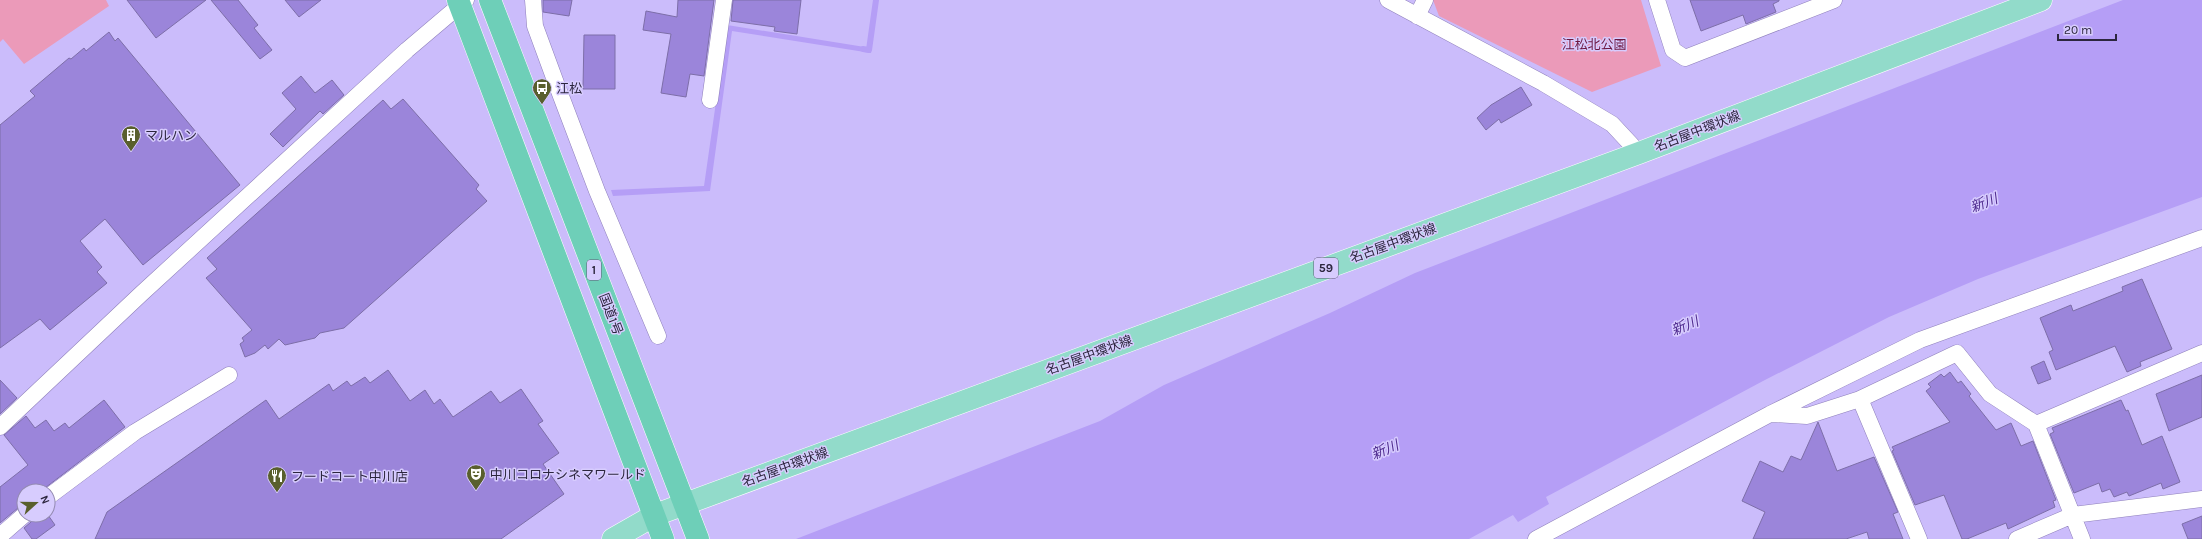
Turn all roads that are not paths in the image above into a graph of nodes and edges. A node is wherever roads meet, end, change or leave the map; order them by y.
1 (490, 0) edge
2 (533, 0) edge
3 (724, 0) edge
4 (1388, 0) edge
5 (1425, 0) edge
6 (1656, 0) edge
7 (1834, 0) edge
8 (2041, 0) edge
9 (461, 2) edge
10 (1801, 6) edge
11 (1417, 16) junction
12 (710, 100) dead end
13 (1639, 153) junction
14 (2202, 238) edge
15 (658, 336) dead end
16 (2202, 354) edge
17 (229, 375) dead end
18 (1860, 399) junction
19 (1770, 414) junction
20 (2036, 424) junction
21 (0, 427) edge
22 (56, 491) edge
23 (2202, 499) edge
24 (685, 504) junction
25 (655, 515) junction
26 (2073, 516) junction
27 (16, 522) edge
28 (0, 536) edge
29 (613, 539) edge
30 (663, 539) edge
31 (698, 539) edge
32 (1536, 539) edge
33 (1919, 539) edge
34 (2017, 539) edge
35 (2082, 539) edge

1 - 24 highway, 国道1号 / 1
2 - 15 street
3 - 12 street
4 - 11 street
5 - 11 street
6 - 10 street
7 - 10 street
8 - 13 main road, 名古屋中環状線 / 59
9 - 21 street
9 - 25 highway
11 - 13 street
13 - 24 main road, 名古屋中環状線 / 59
14 - 19 street
16 - 20 street
17 - 22 street
18 - 19 street
18 - 20 street
18 - 33 street
19 - 32 street
20 - 26 street
23 - 26 street
24 - 25 main road, 名古屋中環状線 / 59
24 - 31 highway, 国道1号 / 1
25 - 29 main road, 名古屋中環状線 / 59
25 - 30 highway
26 - 34 street
26 - 35 street
27 - 28 street

